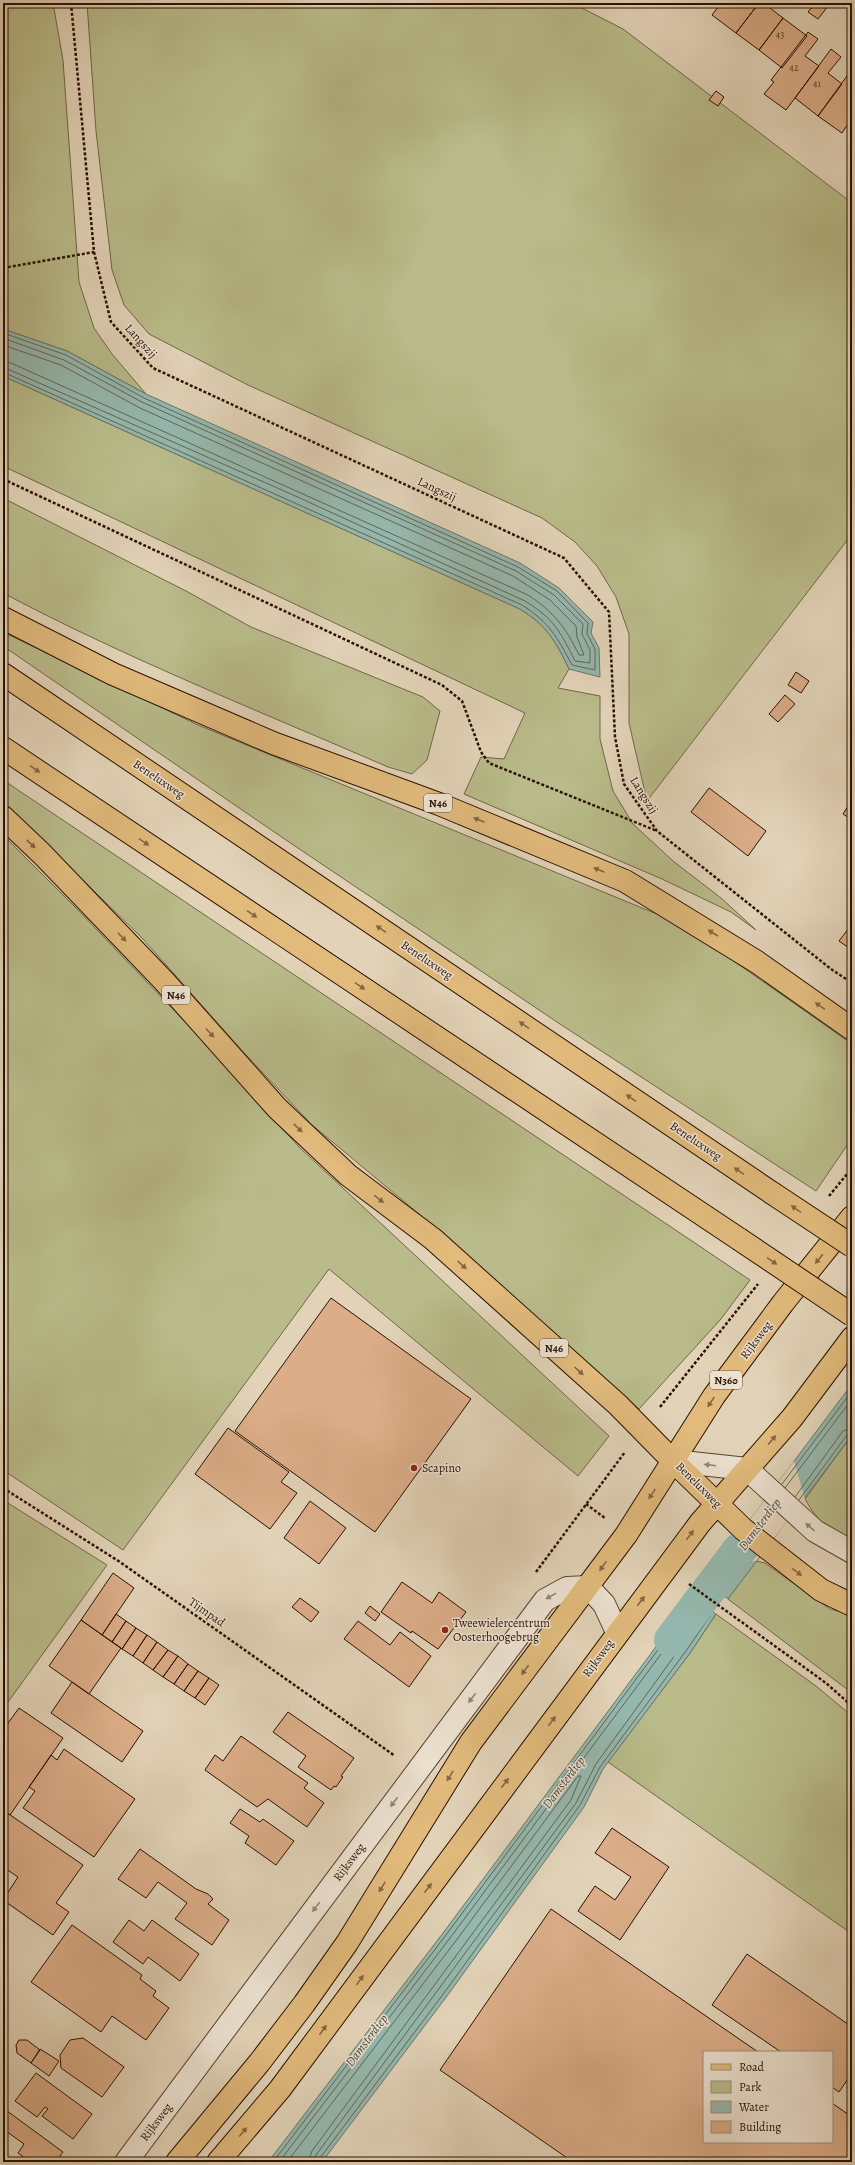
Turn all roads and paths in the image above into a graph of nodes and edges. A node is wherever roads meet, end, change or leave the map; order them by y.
1 (71, 3) edge
2 (94, 252) junction
3 (3, 268) edge
4 (3, 479) edge
5 (3, 618) edge
6 (3, 674) edge
7 (3, 748) edge
8 (3, 817) edge
9 (657, 831) junction
10 (852, 983) edge
11 (852, 1029) edge
12 (852, 1218) edge
13 (852, 1246) edge
14 (852, 1315) edge
15 (852, 1338) edge
16 (673, 1461) junction
17 (747, 1469) junction
18 (3, 1488) edge
19 (716, 1504) junction
20 (852, 1552) edge
21 (3, 1574) edge
22 (3, 1582) edge
23 (588, 1587) junction
24 (698, 1590) dead end
25 (852, 1605) edge
26 (617, 1632) junction
27 (852, 1706) edge
28 (397, 1757) dead end
29 (126, 2162) edge
30 (177, 2162) edge
31 (218, 2162) edge

1 - 2 path, Langszij
2 - 3 path
2 - 9 path, Langszij
4 - 9 path
11 -> 5 main road, N46
13 -> 6 main road, Beneluxweg, bridge
7 -> 14 main road, bridge
8 -> 16 main road, N46
9 - 10 path, Langszij
12 -> 16 main road, Rijksweg / N360
17 -> 15 main road, Rijksweg
17 -> 16 street, Beneluxweg
16 - 19 main road, Beneluxweg
16 -> 23 main road, Rijksweg / N360
17 - 19 main road, Rijksweg
20 -> 17 street
18 - 28 path, Tijmpad
19 -> 25 main road, Beneluxweg
26 -> 19 main road, Rijksweg
21 - 22 path
23 - 26 street, Rijksweg
23 -> 29 street, Rijksweg
23 -> 30 main road, Rijksweg
24 - 27 path
31 -> 26 main road, Rijksweg

